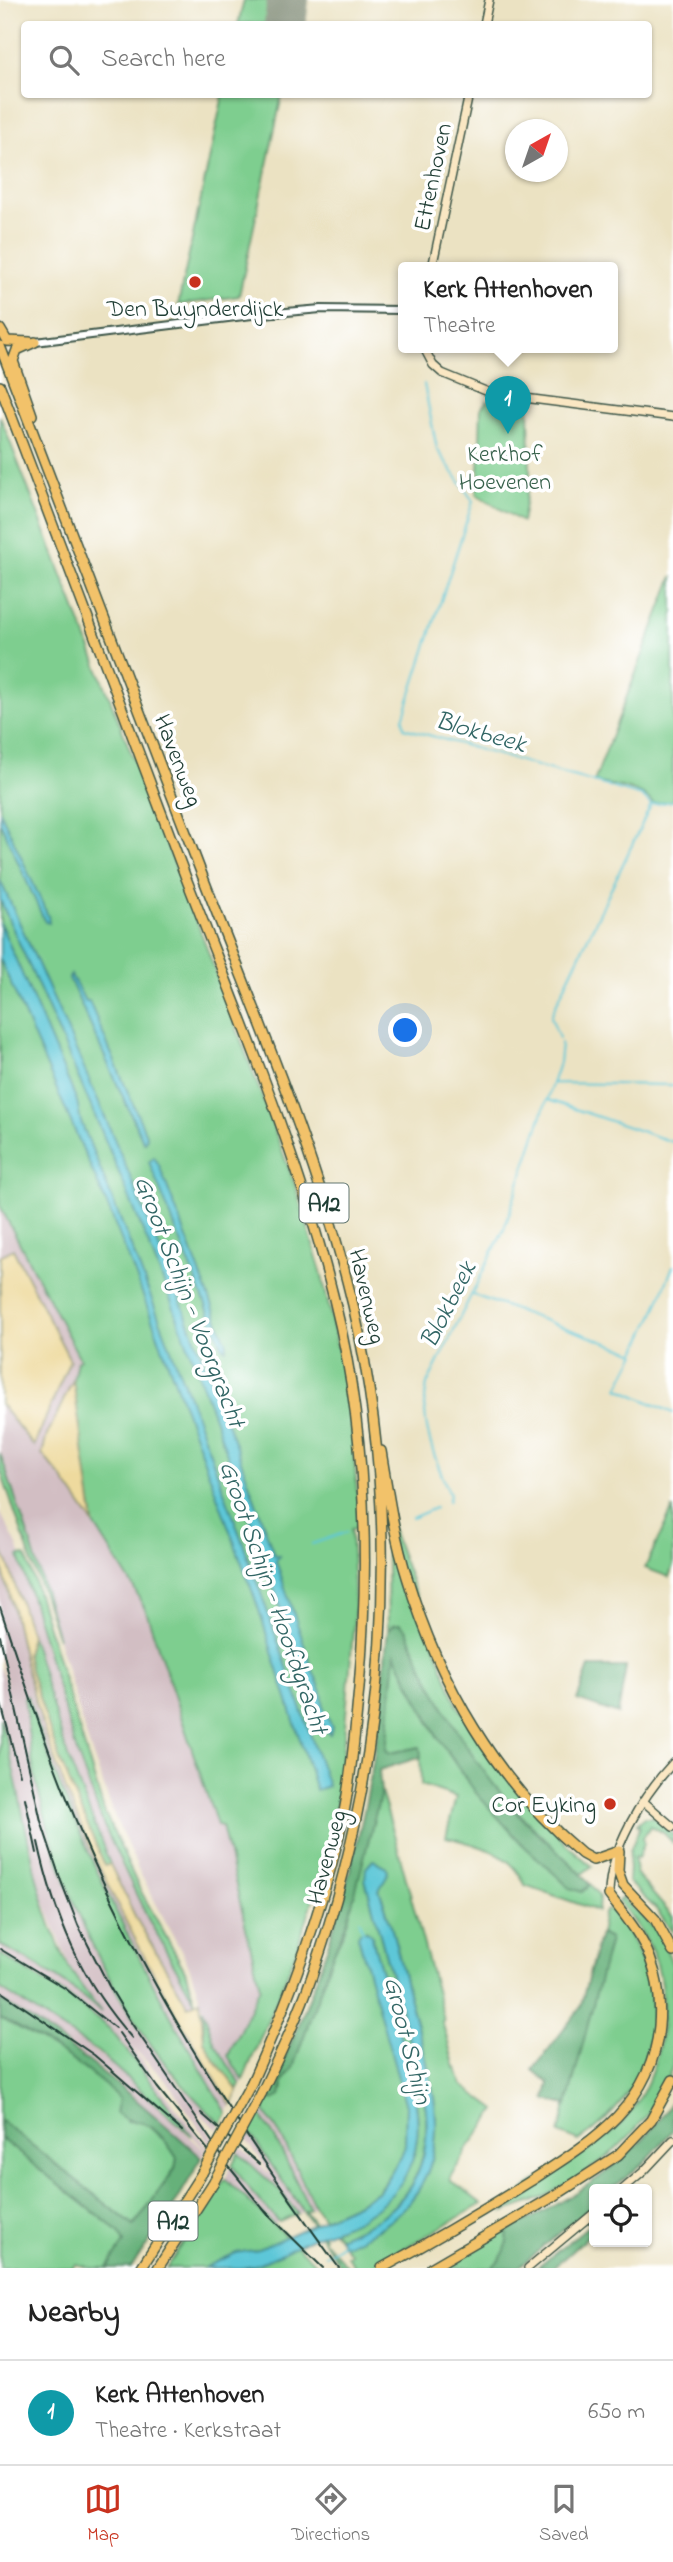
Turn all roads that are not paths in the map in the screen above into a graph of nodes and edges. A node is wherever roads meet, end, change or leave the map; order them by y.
1 (489, 0) edge
2 (485, 21) edge
3 (468, 98) edge
4 (433, 262) edge
5 (398, 310) edge
6 (0, 329) edge
7 (36, 342) junction
8 (0, 346) edge
9 (427, 353) edge
10 (0, 386) edge
11 (673, 417) edge
12 (69, 528) junction
13 (361, 1342) junction
14 (673, 1763) edge
15 (643, 1801) junction
16 (673, 1827) edge
17 (619, 1851) junction
18 (609, 1895) junction
19 (671, 1947) edge
20 (673, 2080) edge
21 (673, 2140) edge
22 (629, 2184) edge
23 (589, 2217) edge
24 (141, 2268) edge
25 (158, 2268) edge
26 (382, 2268) edge
27 (431, 2268) edge
28 (528, 2268) edge

1 - 2 main road
3 - 4 main road, Ettenhoven
5 - 7 street
6 - 7 highway
7 - 12 highway
8 - 12 highway, Havenweg / A12
9 - 11 main road
10 - 24 highway, Havenweg / A12, bridge
12 - 13 highway, Havenweg / A12
13 - 17 highway
13 - 25 highway, Havenweg / A12, bridge
14 - 15 main road
15 - 16 main road
15 - 17 main road
17 - 18 main road
17 - 19 highway
18 - 19 highway
18 - 26 highway
20 - 27 highway
21 - 22 main road
23 - 28 main road

